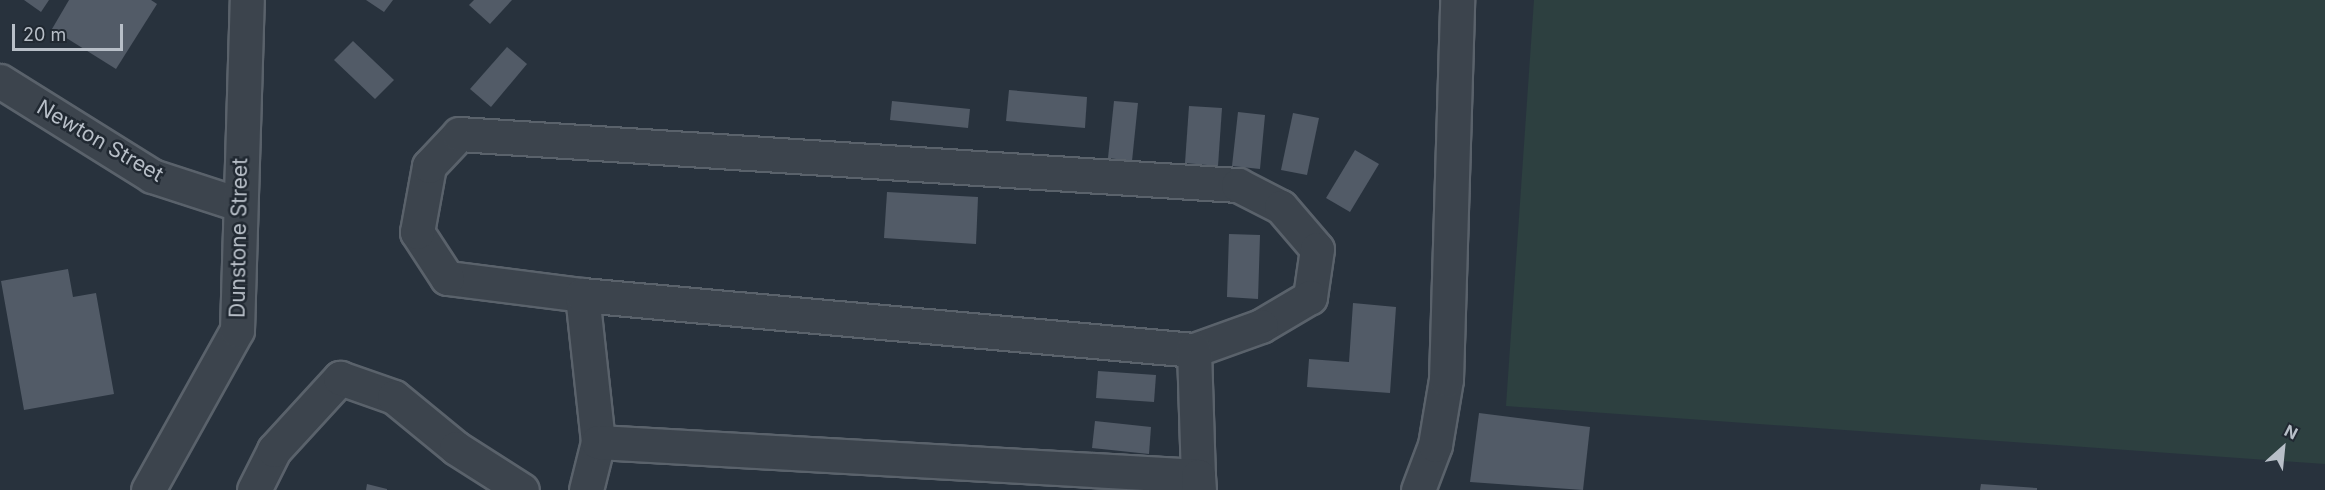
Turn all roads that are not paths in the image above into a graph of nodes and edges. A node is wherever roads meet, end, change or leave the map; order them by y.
1 (247, 0) edge
2 (1457, 0) edge
3 (0, 81) edge
4 (238, 204) junction
5 (582, 295) junction
6 (1194, 350) junction
7 (598, 442) junction
8 (1198, 483) edge
9 (148, 490) edge
10 (254, 490) edge
11 (522, 490) edge
12 (586, 490) edge
13 (1418, 490) edge

1 - 4 street, Dunstone Street
2 - 13 street
3 - 4 street, Newton Street
4 - 9 street, Dunstone Street
5 - 6 street
5 - 6 street
5 - 7 street
6 - 8 street
7 - 8 street
7 - 12 street
10 - 11 street

